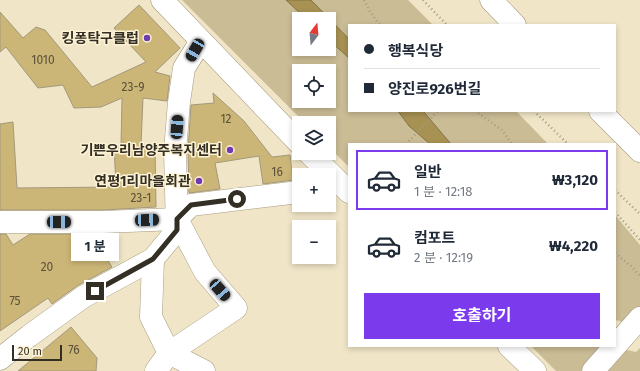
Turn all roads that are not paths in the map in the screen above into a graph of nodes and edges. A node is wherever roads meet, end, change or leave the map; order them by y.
1 (162, 0) edge
2 (491, 0) edge
3 (514, 24) edge
4 (201, 40) junction
5 (601, 112) edge
6 (292, 135) edge
7 (640, 151) edge
8 (315, 160) edge
9 (340, 189) edge
10 (292, 193) edge
11 (177, 219) junction
12 (0, 222) edge
13 (153, 259) junction
14 (640, 318) edge
15 (616, 345) edge
16 (510, 347) edge
17 (614, 347) edge
18 (169, 353) junction
19 (0, 359) edge
20 (156, 371) edge
21 (204, 371) edge
22 (535, 371) edge
23 (593, 371) edge

1 - 4 street
2 - 3 street
4 - 6 street
4 - 11 street
5 - 7 street
8 - 9 street
10 - 11 street
11 - 12 street
11 - 13 street
11 - 18 street
13 - 18 street
13 - 19 street
14 - 15 street
16 - 22 street
17 - 23 street
18 - 20 street
18 - 21 street

